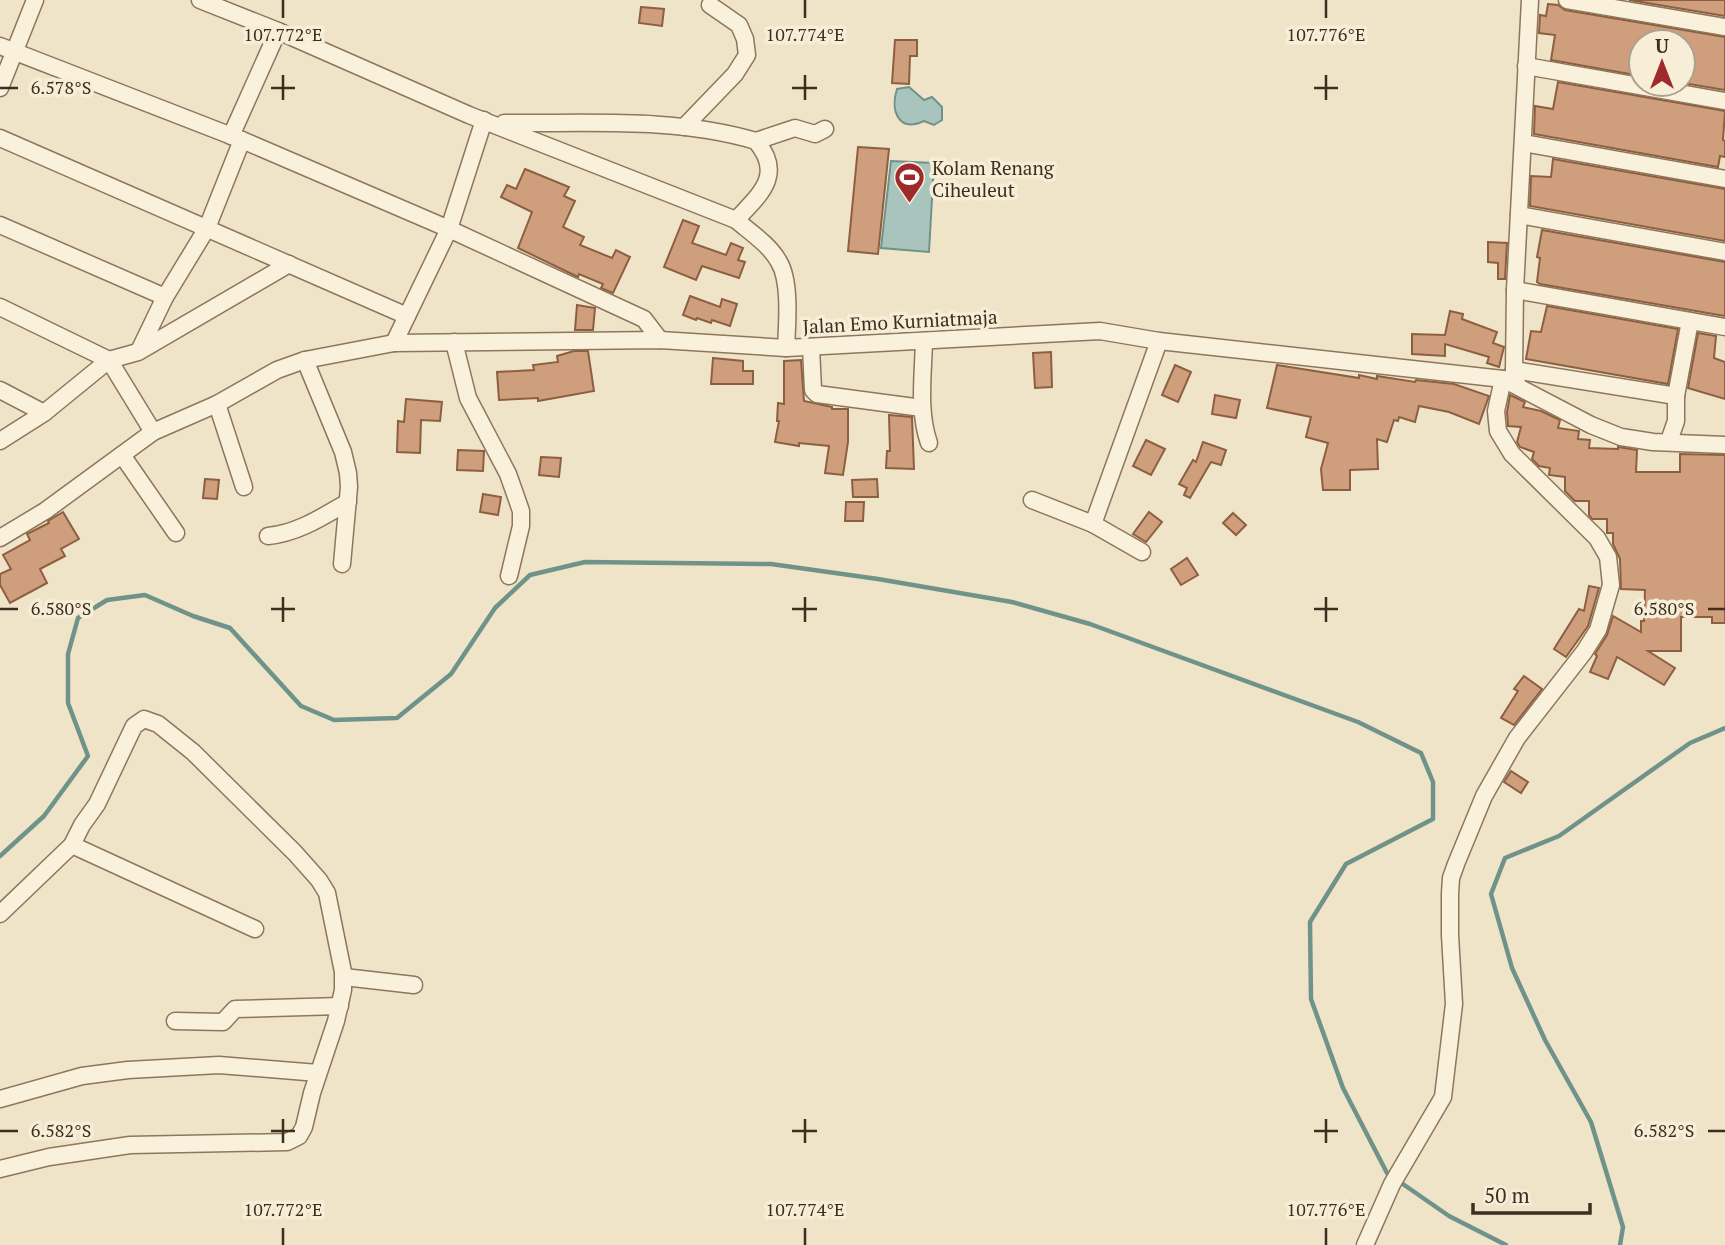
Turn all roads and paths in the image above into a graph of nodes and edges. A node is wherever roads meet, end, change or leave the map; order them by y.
1 (35, 0) edge
2 (201, 0) edge
3 (1530, 0) edge
4 (1567, 0) edge
5 (710, 5) dead end
6 (1725, 27) edge
7 (278, 31) junction
8 (6, 49) edge
9 (1526, 66) junction
10 (0, 88) edge
11 (1725, 102) edge
12 (489, 122) junction
13 (684, 127) junction
14 (825, 129) dead end
15 (0, 138) edge
16 (237, 138) junction
17 (756, 141) junction
18 (1524, 143) junction
19 (1725, 179) edge
20 (1519, 215) junction
21 (736, 220) junction
22 (0, 225) edge
23 (207, 228) junction
24 (449, 229) junction
25 (1725, 252) edge
26 (289, 264) junction
27 (1515, 290) junction
28 (165, 297) junction
29 (0, 307) edge
30 (407, 316) junction
31 (1690, 321) junction
32 (1725, 327) edge
33 (660, 340) junction
34 (1159, 341) junction
35 (454, 342) junction
36 (924, 342) junction
37 (394, 343) junction
38 (811, 347) junction
39 (786, 348) junction
40 (138, 352) junction
41 (109, 360) junction
42 (305, 360) junction
43 (1511, 377) junction
44 (0, 390) edge
45 (1676, 396) junction
46 (217, 404) junction
47 (922, 408) junction
48 (44, 413) junction
49 (153, 432) junction
50 (0, 441) edge
51 (1669, 441) junction
52 (929, 443) dead end
53 (1725, 445) edge
54 (122, 455) junction
55 (244, 487) dead end
56 (1032, 500) dead end
57 (348, 502) junction
58 (1093, 524) junction
59 (176, 533) dead end
60 (268, 537) dead end
61 (0, 538) edge
62 (1142, 552) dead end
63 (342, 564) dead end
64 (509, 576) dead end
65 (72, 845) junction
66 (0, 914) edge
67 (255, 929) dead end
68 (344, 977) junction
69 (414, 985) dead end
70 (340, 1006) junction
71 (175, 1020) dead end
72 (318, 1073) junction
73 (0, 1099) edge
74 (0, 1169) edge
75 (1365, 1245) edge

1 - 8 street
2 - 7 street, Jalan Emo Kurniatmaja
3 - 9 street
4 - 6 street
5 - 13 street
7 - 12 street, Jalan Emo Kurniatmaja
7 - 16 street
8 - 10 street
8 - 16 street
9 - 11 street
9 - 18 street
12 - 13 street
12 - 21 street, Jalan Emo Kurniatmaja
12 - 24 street
13 - 17 street
14 - 17 street
15 - 23 street
16 - 23 street
16 - 24 street
17 - 21 street
18 - 19 street
18 - 20 street
20 - 25 street
20 - 27 street
21 - 39 street, Jalan Emo Kurniatmaja
22 - 28 street
23 - 26 street
23 - 28 street
24 - 30 street
24 - 33 street
26 - 30 street
26 - 40 street
27 - 31 street
27 - 43 street
28 - 40 street
29 - 41 street
30 - 37 street
31 - 32 street
31 - 45 street
33 - 35 street
33 - 39 street
34 - 36 street, Jalan Emo Kurniatmaja
34 - 43 street, Jalan Emo Kurniatmaja
34 - 58 street
35 - 37 street
35 - 64 street
36 - 38 street, Jalan Emo Kurniatmaja
36 - 47 street
37 - 42 street
38 - 39 street, Jalan Emo Kurniatmaja
38 - 47 street
40 - 41 street
41 - 48 street
41 - 49 street
42 - 46 street
42 - 57 street
43 - 45 street
43 - 51 street, Jalan Emo Kurniatmaja
43 - 75 street
44 - 48 street
45 - 51 street
46 - 49 street
46 - 55 street
47 - 52 street
48 - 50 street
49 - 54 street
51 - 53 street, Jalan Emo Kurniatmaja
54 - 59 street
54 - 61 street
56 - 58 street
57 - 60 street
57 - 63 street
58 - 62 street
65 - 66 street
65 - 67 street
65 - 68 street
68 - 69 street
68 - 70 street
70 - 71 street
70 - 72 street
72 - 73 street
72 - 74 street

